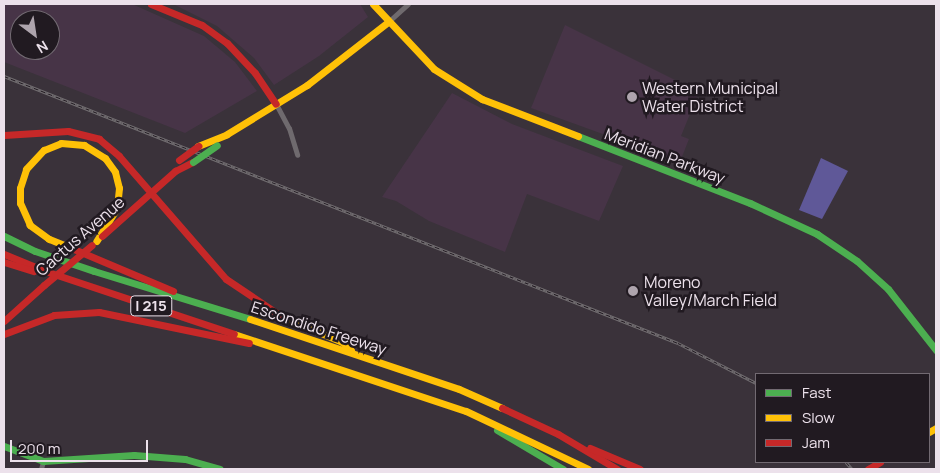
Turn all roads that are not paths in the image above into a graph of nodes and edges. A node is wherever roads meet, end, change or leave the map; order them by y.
1 (151, 4) edge
2 (373, 4) edge
3 (408, 4) edge
4 (388, 22) junction
5 (276, 104) junction
6 (227, 134) junction
7 (4, 135) edge
8 (297, 155) dead end
9 (175, 171) junction
10 (151, 193) junction
11 (4, 236) edge
12 (94, 243) junction
13 (4, 254) edge
14 (4, 262) edge
15 (45, 271) junction
16 (236, 316) junction
17 (4, 320) edge
18 (4, 334) edge
19 (936, 350) edge
20 (355, 353) junction
21 (300, 355) junction
22 (405, 389) junction
23 (558, 434) junction
24 (4, 446) edge
25 (43, 461) junction
26 (41, 469) edge
27 (220, 469) edge
28 (563, 469) edge
29 (588, 469) edge
30 (617, 469) edge
31 (640, 469) edge

1 - 5 main road
2 - 4 main road, Meridian Parkway
3 - 4 street, Cactus Avenue
4 - 5 main road, Cactus Avenue
4 - 19 main road, Meridian Parkway
5 - 6 main road, Cactus Avenue
5 - 8 street
6 - 9 main road, Cactus Avenue, bridge
6 - 9 main road, Cactus Avenue, bridge
7 - 10 main road
9 - 10 main road, Cactus Avenue
10 - 12 main road, Cactus Avenue
10 - 20 main road
11 - 16 main road, Escondido Freeway / I 215
12 - 16 main road
12 - 17 main road, Cactus Avenue, bridge
13 - 15 main road, Escondido Freeway / I 215
14 - 15 main road
15 - 21 main road, Escondido Freeway / I 215
16 - 20 main road, Escondido Freeway / I 215
18 - 21 main road
20 - 23 main road, Escondido Freeway / I 215
21 - 22 main road, Escondido Freeway / I 215
22 - 28 main road
22 - 29 main road, Escondido Freeway / I 215
23 - 30 main road, Escondido Freeway / I 215
23 - 31 main road
24 - 25 main road
25 - 26 street
25 - 27 main road

